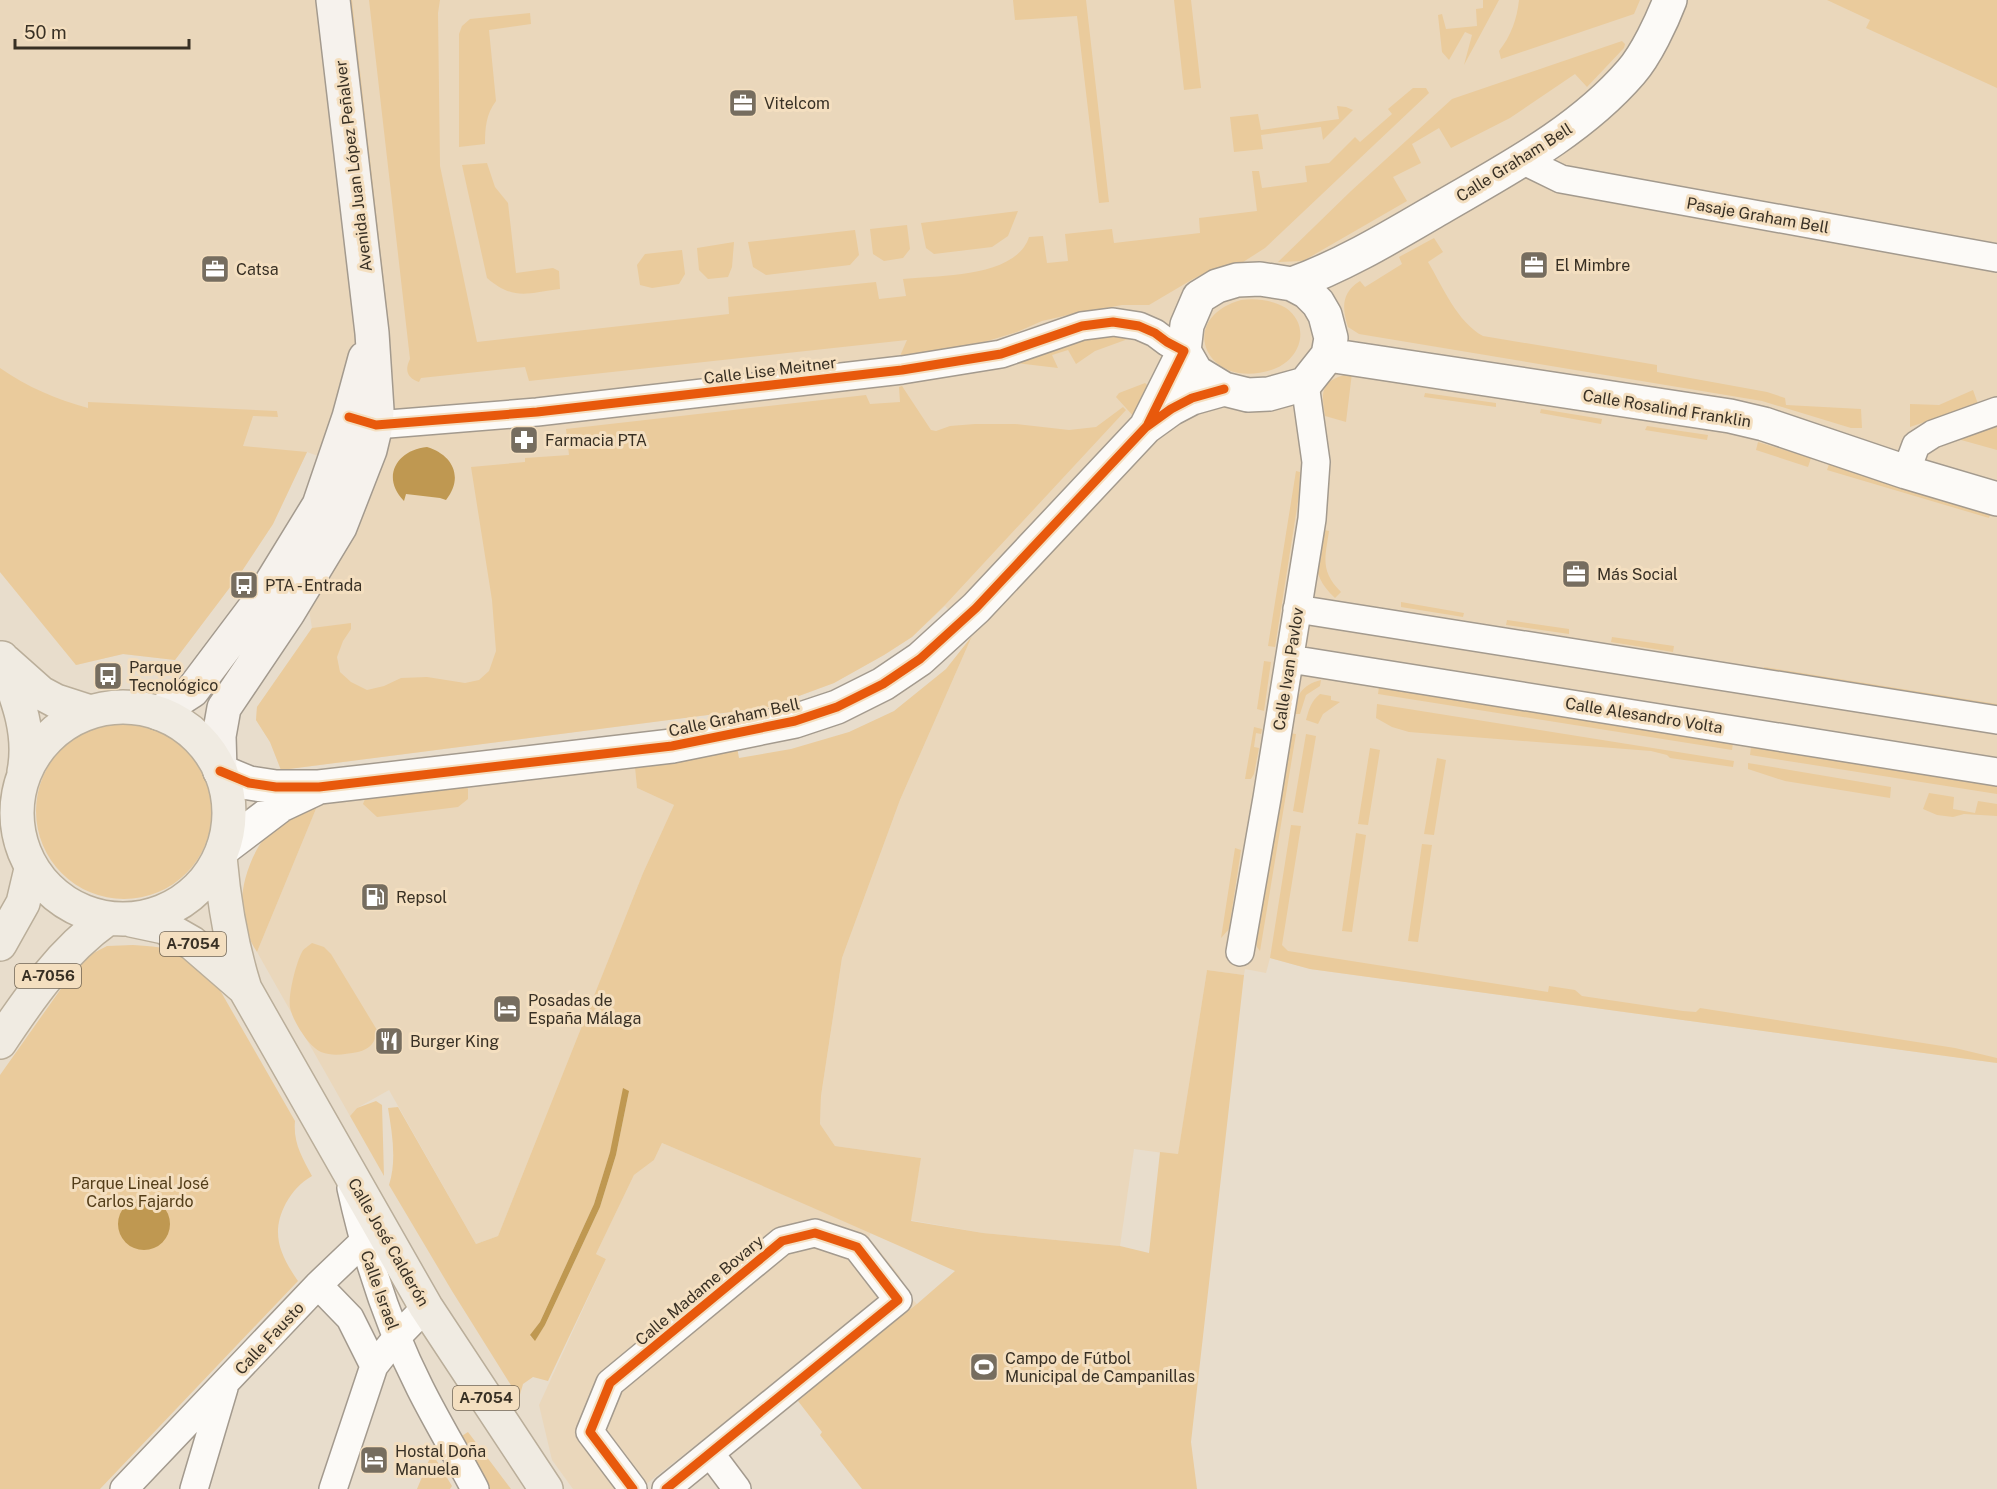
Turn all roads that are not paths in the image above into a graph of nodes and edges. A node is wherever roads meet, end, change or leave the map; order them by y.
1 (333, 0) edge
2 (1670, 0) edge
3 (1522, 160) junction
4 (1379, 244) junction
5 (1997, 258) edge
6 (1292, 284) junction
7 (1325, 315) junction
8 (1184, 351) junction
9 (1328, 355) junction
10 (1305, 384) junction
11 (1224, 389) junction
12 (1997, 411) edge
13 (362, 421) junction
14 (1146, 427) junction
15 (1906, 472) junction
16 (1997, 499) edge
17 (1297, 609) junction
18 (1, 657) edge
19 (1290, 659) junction
20 (90, 712) junction
21 (158, 713) junction
22 (1997, 720) edge
23 (220, 771) junction
24 (24, 772) junction
25 (1997, 772) edge
26 (319, 787) junction
27 (222, 853) junction
28 (31, 869) junction
29 (118, 919) junction
30 (0, 944) edge
31 (1240, 952) dead end
32 (245, 988) junction
33 (0, 1042) edge
34 (347, 1170) junction
35 (363, 1242) junction
36 (318, 1285) junction
37 (426, 1307) junction
38 (397, 1337) junction
39 (374, 1366) junction
40 (225, 1384) junction
41 (710, 1454) junction
42 (124, 1489) edge
43 (194, 1489) edge
44 (333, 1489) edge
45 (475, 1489) edge
46 (546, 1489) edge
47 (633, 1489) edge
48 (666, 1489) edge
49 (737, 1489) edge

1 - 13 main road, Avenida Juan López Peñalver
2 - 3 street, Calle Graham Bell
3 - 4 street, Calle Graham Bell
3 - 5 street, Pasaje Graham Bell
4 - 6 street, Calle Graham Bell
4 - 7 street, Calle Graham Bell
6 - 7 street
6 - 8 street
7 - 9 street
8 - 11 street
8 - 13 street, Calle Lise Meitner
8 - 14 street, Calle Graham Bell
9 - 10 street
9 - 15 street, Calle Rosalind Franklin
10 - 11 street
10 - 17 street, Calle Ivan Pavlov
11 - 14 street, Calle Graham Bell
12 - 15 street
13 - 21 main road, Avenida Juan López Peñalver
13 - 23 main road, Avenida Juan López Peñalver
14 - 26 street, Calle Graham Bell
15 - 16 street, Calle Rosalind Franklin
17 - 19 street, Calle Ivan Pavlov
17 - 22 street
18 - 20 main road, A-7054
18 - 24 main road, A-7054
19 - 25 street, Calle Alesandro Volta
19 - 31 street, Calle Ivan Pavlov
20 - 21 main road, A-7054
20 - 24 main road, A-7054
21 - 23 main road, A-7054
23 - 26 street, Calle Graham Bell
23 - 27 main road, A-7054
24 - 28 main road, A-7054
26 - 27 street, Calle Graham Bell
27 - 29 main road, A-7054
27 - 32 main road, Calle José Calderón / A-7054
28 - 29 main road, A-7054
28 - 30 main road
29 - 32 main road, Calle José Calderón / A-7054
29 - 33 main road, A-7056
32 - 34 main road, Calle José Calderón / A-7054
34 - 35 street
34 - 37 main road, Calle José Calderón / A-7054
35 - 36 street, Calle Fausto
35 - 38 street, Calle Israel
36 - 39 street, Calle Israel
36 - 40 street, Calle Fausto
37 - 38 street
37 - 46 main road, Calle José Calderón / A-7054
38 - 39 street, Calle Israel
38 - 45 street, Calle Israel
39 - 44 street
40 - 42 street, Calle Fausto
40 - 43 street
41 - 47 street, Calle Madame Bovary
41 - 48 street, Calle Madame Bovary
41 - 49 street

